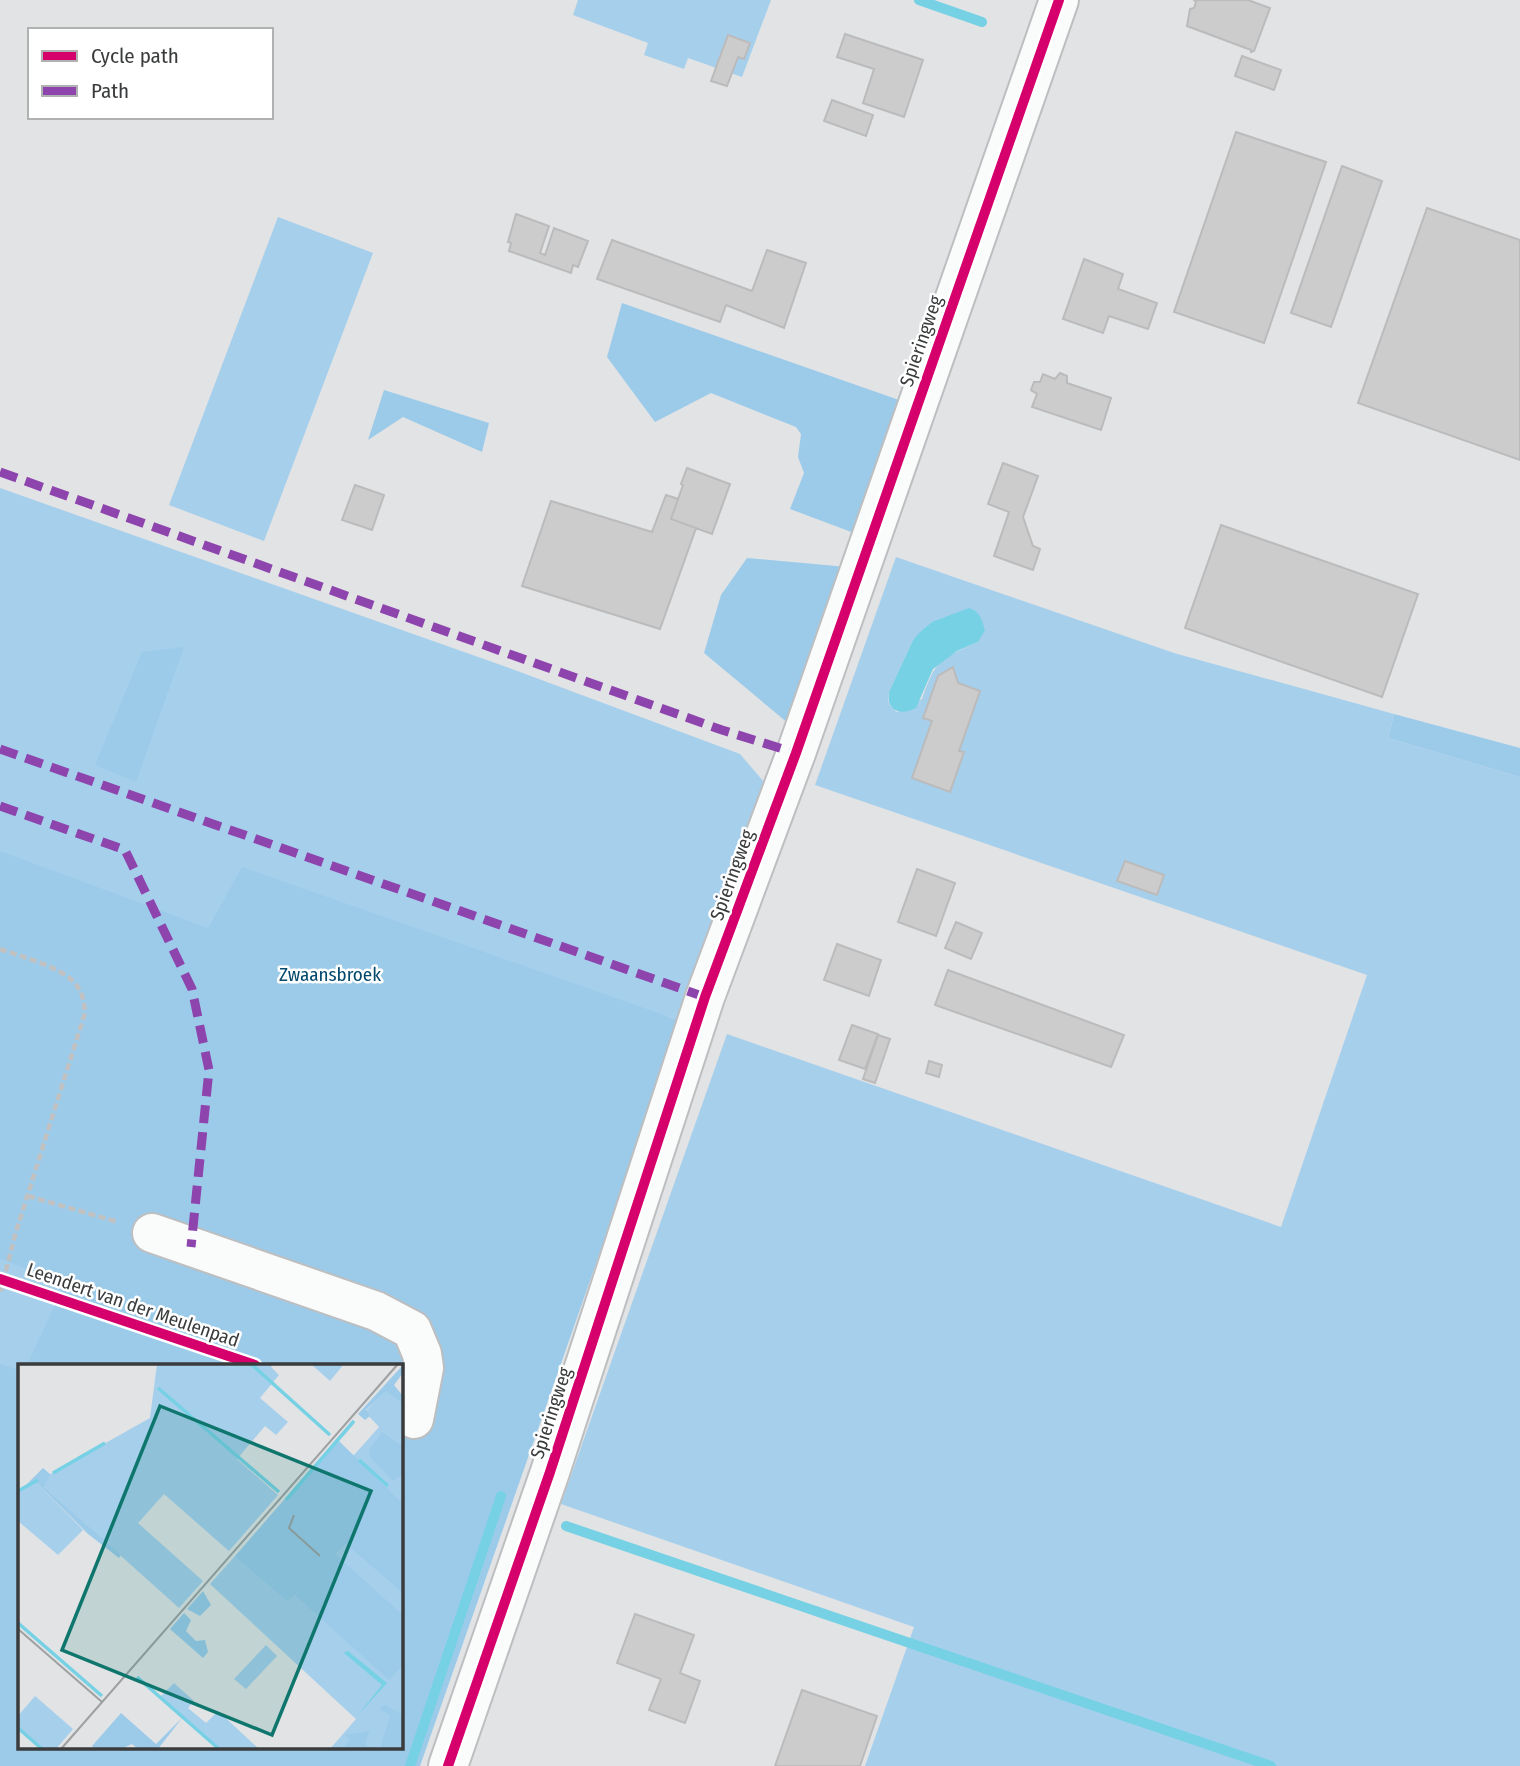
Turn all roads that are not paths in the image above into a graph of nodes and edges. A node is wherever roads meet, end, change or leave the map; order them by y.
1 (1059, 0) edge
2 (152, 1233) road end
3 (415, 1419) dead end
4 (447, 1766) edge

1 - 4 street, Spieringweg
2 - 3 street

